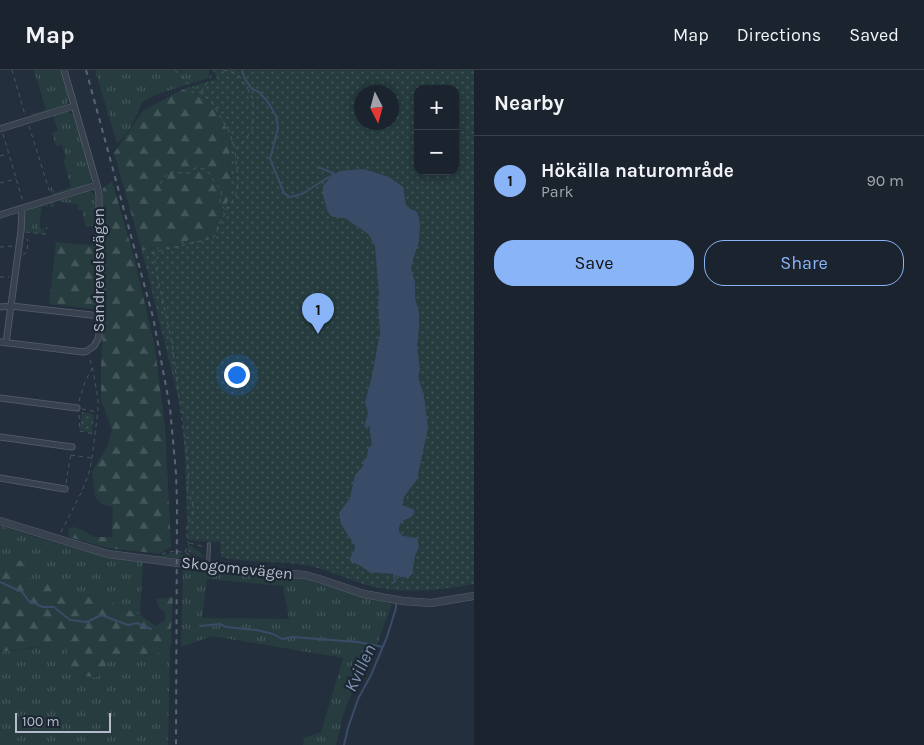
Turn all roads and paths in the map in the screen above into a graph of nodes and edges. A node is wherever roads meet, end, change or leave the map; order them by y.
1 (12, 70) edge
2 (64, 70) edge
3 (175, 70) edge
4 (214, 70) edge
5 (222, 70) edge
6 (200, 93) junction
7 (74, 106) junction
8 (27, 121) junction
9 (1, 129) edge
10 (235, 150) junction
11 (9, 154) junction
12 (0, 156) edge
13 (16, 179) junction
14 (0, 183) edge
15 (160, 184) dead end
16 (97, 185) junction
17 (51, 199) junction
18 (24, 208) junction
19 (227, 211) junction
20 (0, 215) edge
21 (46, 227) dead end
22 (20, 231) junction
23 (18, 246) junction
24 (0, 247) edge
25 (0, 277) edge
26 (14, 277) junction
27 (11, 306) junction
28 (0, 307) edge
29 (100, 316) junction
30 (3, 342) edge
31 (87, 351) junction
32 (93, 368) junction
33 (0, 398) edge
34 (77, 408) junction
35 (98, 412) junction
36 (95, 434) junction
37 (0, 437) edge
38 (72, 448) dead end
39 (92, 458) junction
40 (0, 478) edge
41 (65, 489) joint
42 (0, 522) edge
43 (61, 533) dead end
44 (189, 543) junction
45 (209, 546) joint
46 (185, 552) junction
47 (161, 555) dead end
48 (208, 564) junction
49 (474, 596) edge

1 - 8 path
2 - 7 street, Sandrevelsvägen
3 - 6 path
4 - 6 path
5 - 10 path
6 - 10 path
7 - 8 street
7 - 16 street, Sandrevelsvägen
8 - 9 street
8 - 17 path
9 - 11 path
10 - 19 path
11 - 12 path
11 - 13 path
13 - 14 path
13 - 18 path
15 - 19 path
16 - 17 street, Sandrevelsvägen
16 - 29 street, Sandrevelsvägen
17 - 18 street, Sandrevelsvägen
18 - 20 street, Sandrevelsvägen
18 - 22 street
19 - 44 path
21 - 22 path
22 - 23 street
23 - 24 path
23 - 26 street
25 - 26 path
26 - 27 street
27 - 28 street
27 - 29 street
27 - 30 street
29 - 31 street, Sandrevelsvägen
30 - 31 street
31 - 32 path
32 - 34 path
32 - 35 path
33 - 34 street
34 - 35 path
34 - 36 path
35 - 36 path
36 - 39 path
37 - 38 street
39 - 41 path
39 - 43 path
40 - 41 street
42 - 48 street, Skogomevägen
44 - 45 path
44 - 46 path
45 - 48 lane
46 - 47 path
46 - 48 path
48 - 49 street, Skogomevägen

